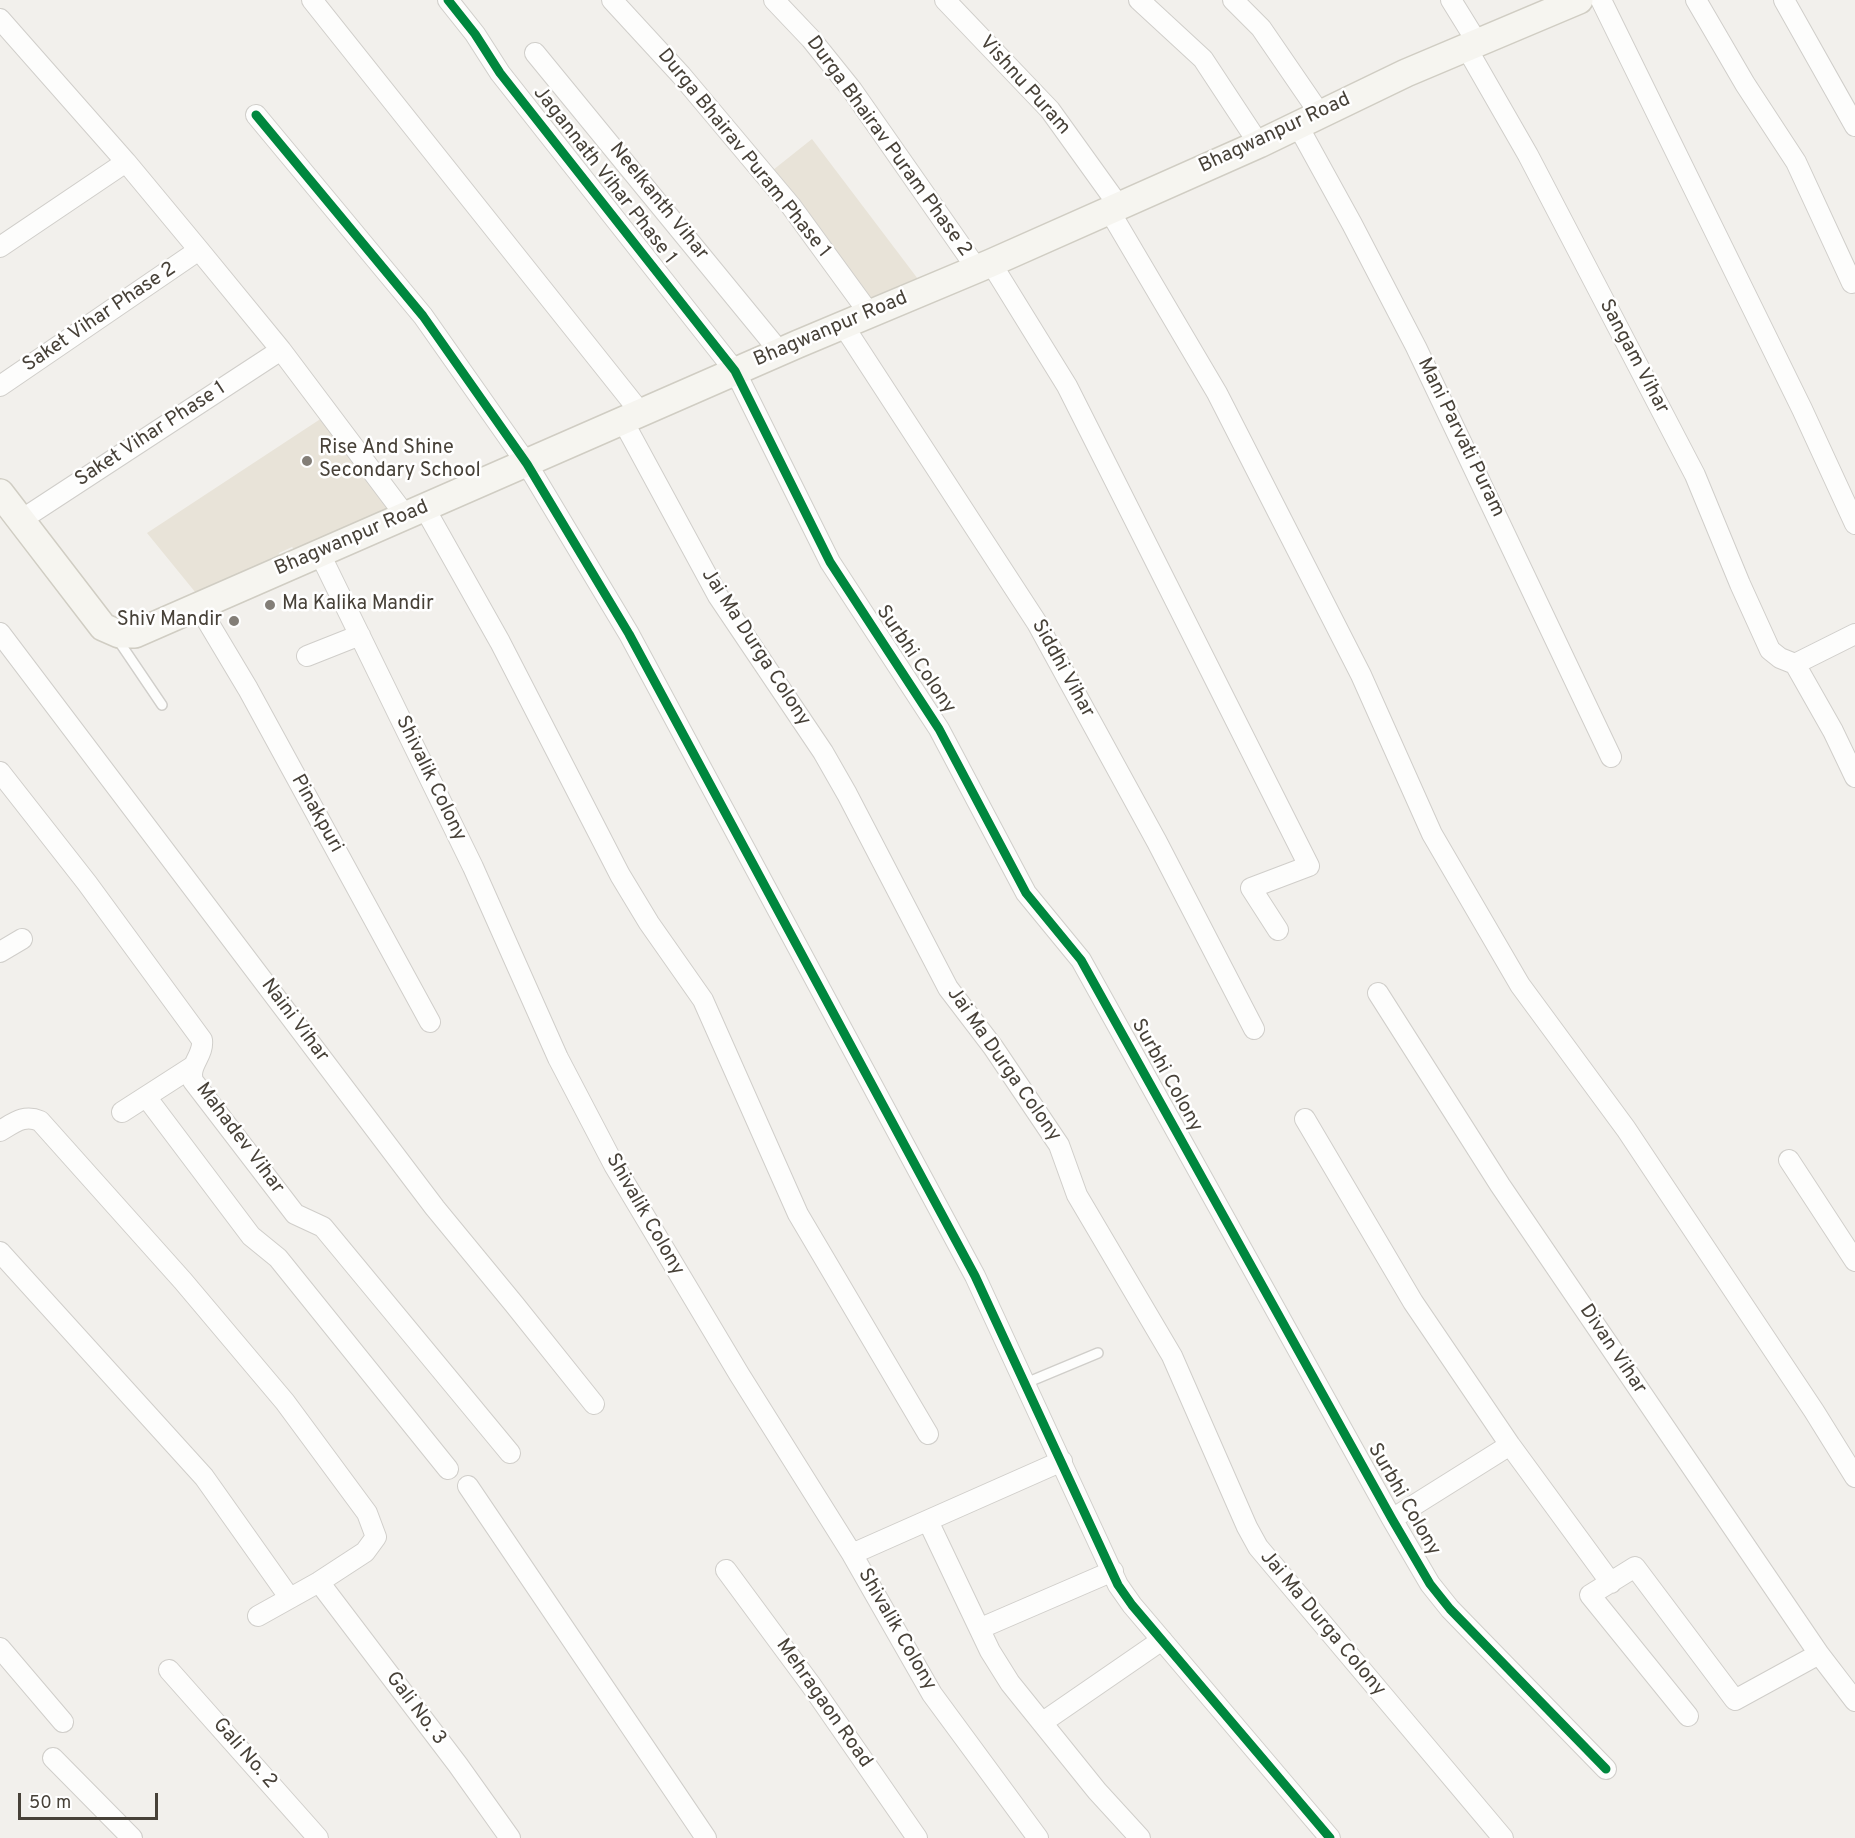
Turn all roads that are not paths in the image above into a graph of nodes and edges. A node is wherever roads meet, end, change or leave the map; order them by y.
1 (312, 0) edge
2 (448, 0) edge
3 (612, 0) edge
4 (774, 0) edge
5 (945, 0) edge
6 (1139, 0) edge
7 (1233, 0) edge
8 (1450, 0) edge
9 (1579, 0) edge
10 (1601, 0) edge
11 (1696, 0) edge
12 (1784, 0) edge
13 (0, 19) edge
14 (1472, 44) junction
15 (535, 53) dead end
16 (256, 114) dead end
17 (1309, 120) junction
18 (1855, 126) edge
19 (1259, 144) junction
20 (126, 162) junction
21 (1114, 208) junction
22 (0, 247) edge
23 (199, 250) junction
24 (984, 266) junction
25 (1852, 283) dead end
26 (869, 313) junction
27 (843, 325) junction
28 (281, 350) junction
29 (780, 352) junction
30 (735, 371) junction
31 (0, 386) edge
32 (632, 417) junction
33 (527, 464) junction
34 (0, 493) edge
35 (414, 511) junction
36 (21, 520) junction
37 (1855, 524) edge
38 (320, 552) junction
39 (199, 608) junction
40 (112, 631) junction
41 (0, 633) edge
42 (1855, 634) edge
43 (360, 635) junction
44 (307, 656) dead end
45 (1795, 663) junction
46 (162, 705) dead end
47 (1611, 757) dead end
48 (0, 772) edge
49 (1855, 777) edge
50 (1278, 930) dead end
51 (22, 939) dead end
52 (0, 952) edge
53 (1378, 993) dead end
54 (430, 1023) dead end
55 (1254, 1029) dead end
56 (192, 1067) junction
57 (147, 1098) junction
58 (122, 1112) dead end
59 (1305, 1119) dead end
60 (0, 1131) edge
61 (1789, 1160) dead end
62 (0, 1252) edge
63 (1855, 1261) edge
64 (1098, 1353) dead end
65 (1026, 1383) junction
66 (594, 1404) dead end
67 (928, 1434) dead end
68 (1510, 1445) junction
69 (510, 1453) dead end
70 (1062, 1461) junction
71 (448, 1469) dead end
72 (1855, 1477) edge
73 (468, 1486) dead end
74 (1392, 1519) junction
75 (928, 1521) junction
76 (852, 1554) junction
77 (726, 1570) dead end
78 (1113, 1571) junction
79 (319, 1582) junction
80 (1611, 1583) junction
81 (289, 1598) junction
82 (258, 1616) dead end
83 (981, 1628) junction
84 (1162, 1640) junction
85 (0, 1648) edge
86 (1819, 1654) junction
87 (169, 1670) dead end
88 (1855, 1701) edge
89 (1688, 1716) dead end
90 (63, 1722) dead end
91 (1043, 1722) junction
92 (53, 1758) dead end
93 (1606, 1769) dead end
94 (132, 1838) edge
95 (318, 1838) edge
96 (510, 1838) edge
97 (706, 1838) edge
98 (917, 1838) edge
99 (1038, 1838) edge
100 (1140, 1838) edge
101 (1330, 1838) edge
102 (1503, 1838) edge

1 - 32 street, Jai Ma Durga Colony
2 - 30 street, Jagannath Vihar Phase 1
3 - 26 street, Durga Bhairav Puram Phase 1
4 - 24 street, Durga Bhairav Puram Phase 2
5 - 21 street, Vishnu Puram
6 - 19 street
7 - 17 street, Mani Parvati Puram
8 - 14 street, Sangam Vihar
9 - 14 street, Bhagwanpur Road
10 - 37 street
11 - 25 street
12 - 18 street
13 - 20 street
14 - 17 street, Bhagwanpur Road
14 - 45 street, Sangam Vihar
15 - 29 street, Neelkanth Vihar
16 - 33 street
17 - 19 street, Bhagwanpur Road
17 - 47 street, Mani Parvati Puram
19 - 21 street, Bhagwanpur Road
20 - 22 street
20 - 23 street
21 - 24 street, Bhagwanpur Road
21 - 72 street, Vishnu Puram
23 - 28 street
23 - 31 street, Saket Vihar Phase 2
24 - 26 street, Bhagwanpur Road
24 - 50 street, Durga Bhairav Puram Phase 2
26 - 27 street, Bhagwanpur Road
27 - 29 street, Bhagwanpur Road
27 - 55 street, Siddhi Vihar
28 - 35 street
28 - 36 street, Saket Vihar Phase 1
29 - 30 street, Bhagwanpur Road
30 - 32 street, Bhagwanpur Road
30 - 74 street, Surbhi Colony
32 - 33 street, Bhagwanpur Road
32 - 102 street, Jai Ma Durga Colony
33 - 35 street, Bhagwanpur Road
33 - 65 street
34 - 36 street
35 - 38 street, Bhagwanpur Road
35 - 67 street
36 - 40 street
38 - 39 street, Bhagwanpur Road
38 - 43 street, Shivalik Colony
39 - 40 street, Bhagwanpur Road
39 - 54 street, Pinakpuri
40 - 46 lane
41 - 66 street, Naini Vihar
42 - 45 street
43 - 44 street
43 - 76 street, Shivalik Colony
45 - 49 street
48 - 56 street, Mahadev Vihar
51 - 52 street
53 - 86 street, Divan Vihar
56 - 57 street
56 - 69 street, Mahadev Vihar
57 - 58 street
57 - 71 street
59 - 68 street
60 - 79 street
61 - 63 street
62 - 81 street
64 - 65 lane
65 - 70 street
68 - 74 street
68 - 80 street
70 - 75 street
70 - 78 street
73 - 97 street
74 - 93 street, Surbhi Colony
75 - 76 street
75 - 83 street
76 - 99 street, Shivalik Colony
77 - 98 street, Mehragaon Road
78 - 83 street
78 - 84 street
79 - 81 street
79 - 96 street, Gali No. 3
80 - 86 street
80 - 89 street
81 - 82 street
83 - 91 street
84 - 91 street
84 - 101 street
85 - 90 street
86 - 88 street, Divan Vihar
87 - 95 street, Gali No. 2
91 - 100 street
92 - 94 street

